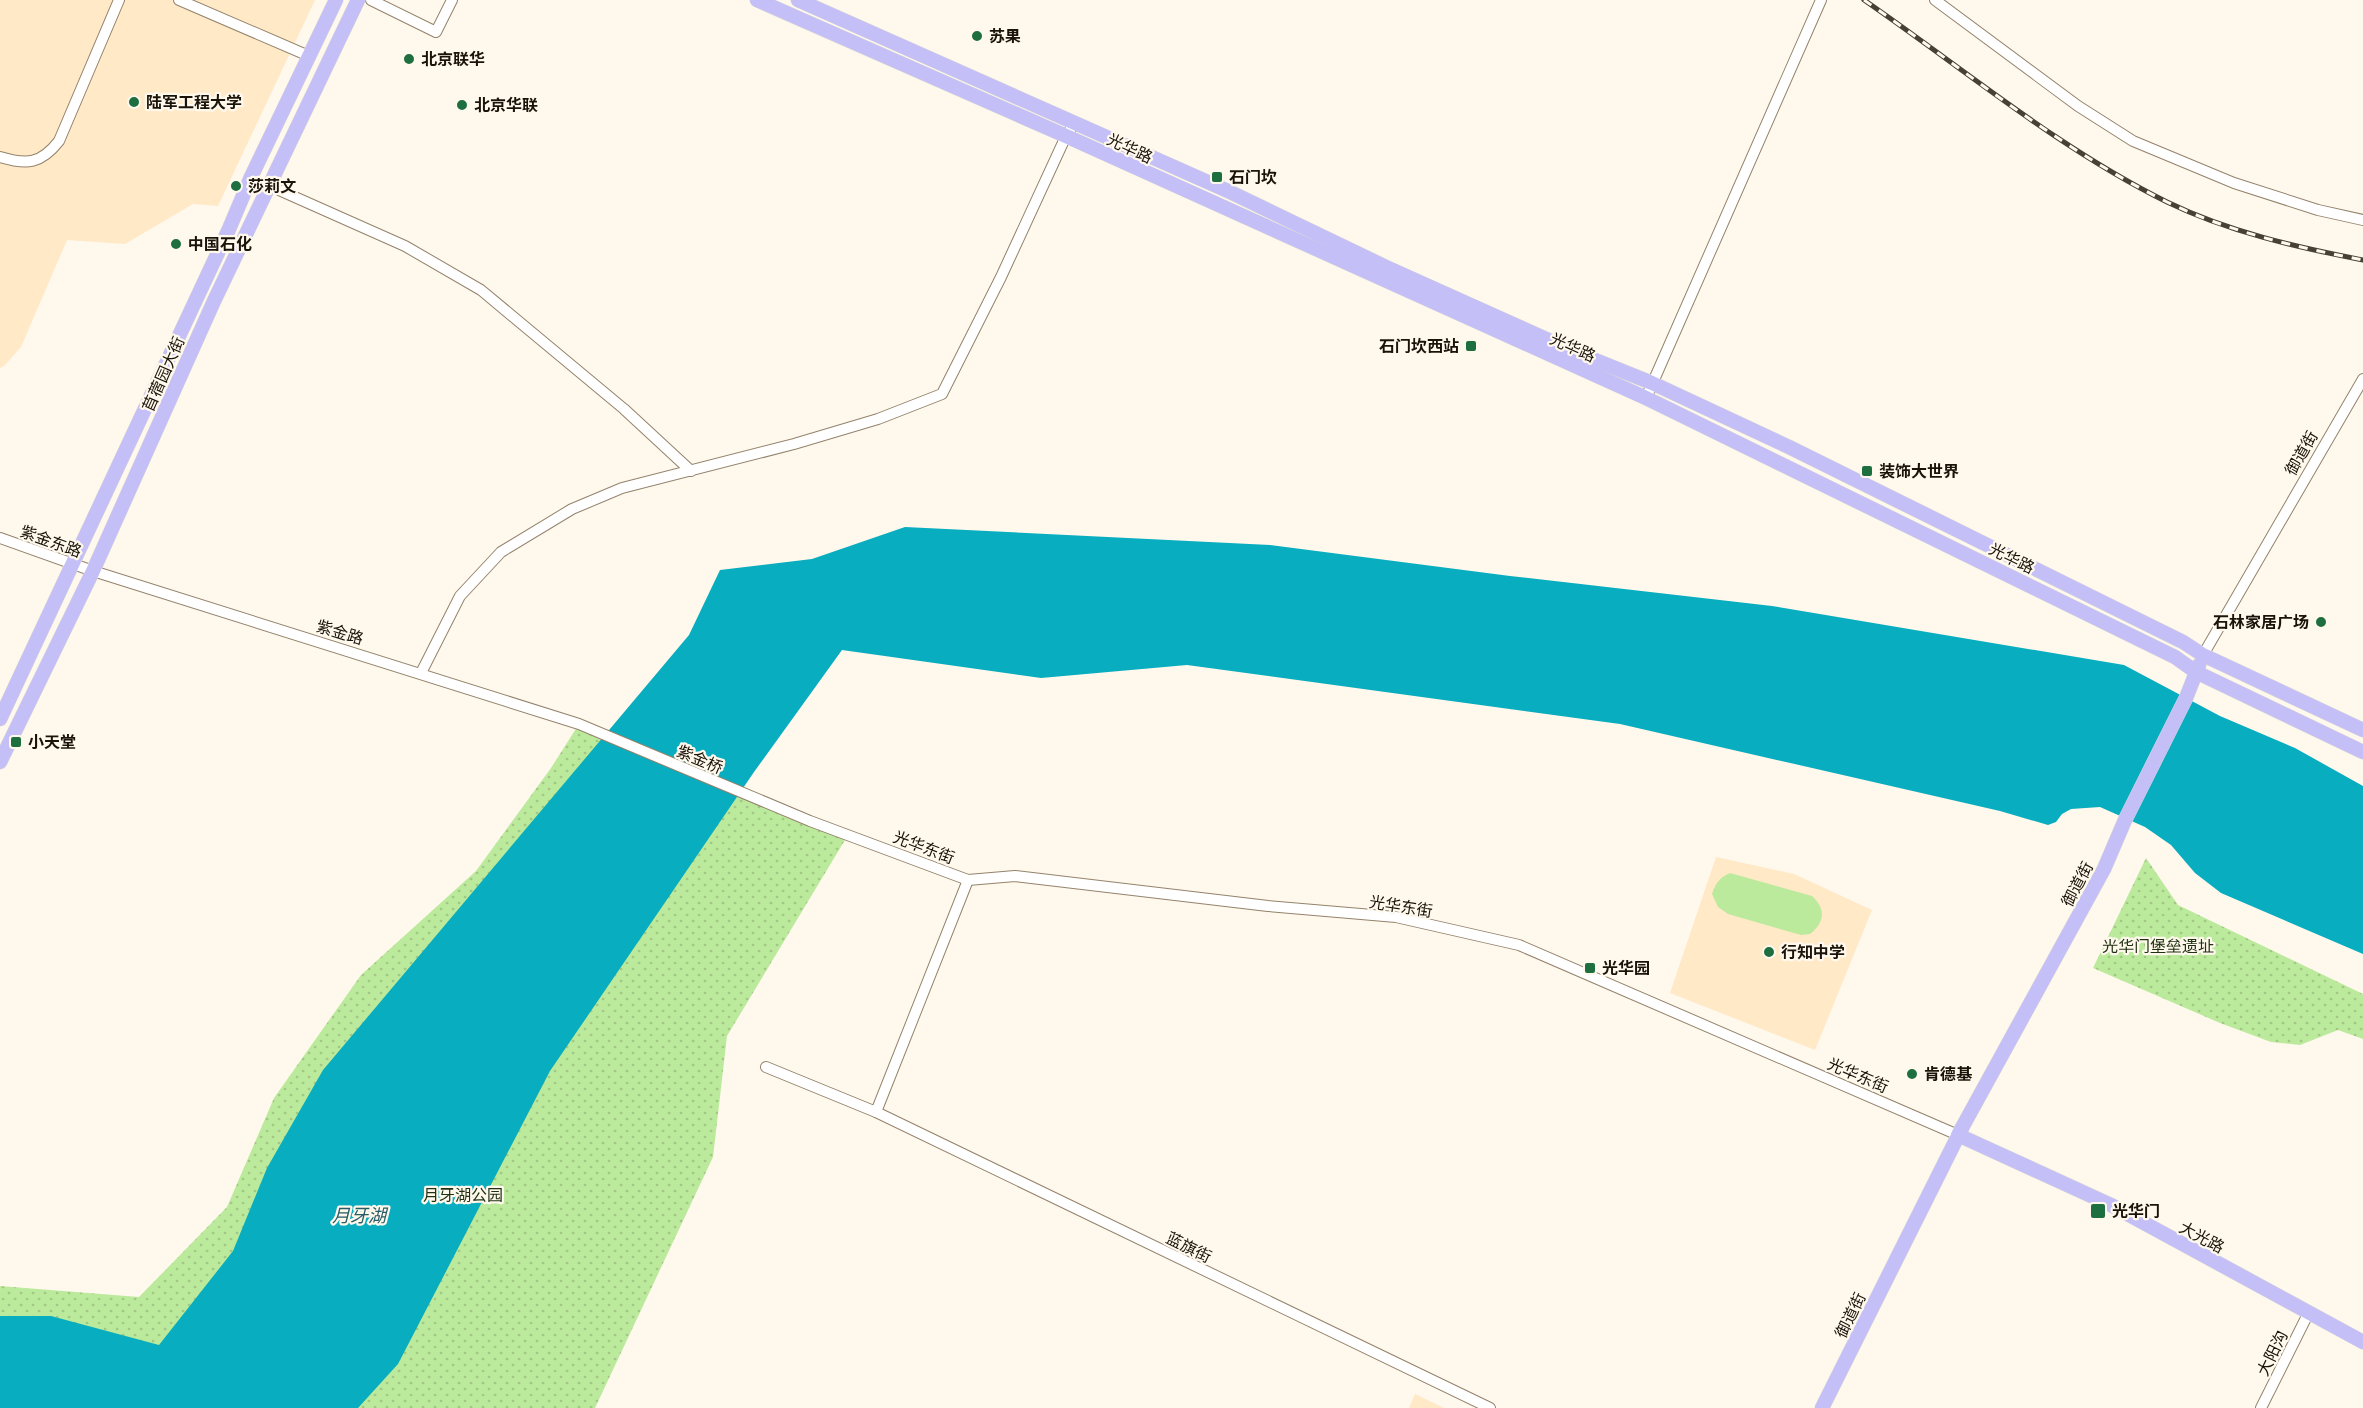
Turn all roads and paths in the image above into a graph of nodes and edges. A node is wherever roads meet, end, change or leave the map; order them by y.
1 (119, 0) edge
2 (179, 0) edge
3 (336, 0) edge
4 (358, 0) edge
5 (371, 0) edge
6 (452, 0) edge
7 (757, 0) edge
8 (798, 0) edge
9 (1821, 0) edge
10 (1935, 0) edge
11 (813, 3) edge
12 (309, 56) junction
13 (1074, 124) junction
14 (1066, 136) junction
15 (0, 157) edge
16 (270, 186) junction
17 (2363, 220) edge
18 (2363, 379) edge
19 (1652, 383) junction
20 (1646, 398) junction
21 (691, 471) junction
22 (0, 538) edge
23 (73, 565) junction
24 (93, 572) junction
25 (2204, 655) junction
26 (2196, 672) junction
27 (421, 673) junction
28 (0, 719) edge
29 (579, 724) joint
30 (2363, 730) edge
31 (2363, 752) edge
32 (0, 762) edge
33 (810, 821) joint
34 (968, 880) junction
35 (766, 1067) dead end
36 (876, 1112) junction
37 (1963, 1137) junction
38 (2101, 1201) joint
39 (2309, 1312) junction
40 (2363, 1342) edge
41 (1490, 1408) edge
42 (1822, 1408) edge
43 (2261, 1408) edge

1 - 15 street
2 - 12 street
3 - 12 main road, 苜蓿园大街
4 - 16 main road, 苜蓿园大街
5 - 6 street
7 - 14 main road, 光华路
8 - 11 main road, 光华路
9 - 19 street
10 - 17 street
11 - 13 main road, 光华路
12 - 23 main road, 苜蓿园大街
13 - 14 street
13 - 19 main road, 光华路
14 - 20 main road, 光华路
14 - 21 street
16 - 21 street
16 - 24 main road, 苜蓿园大街
18 - 25 street, 御道街
19 - 20 street
19 - 25 main road, 光华路
20 - 26 main road, 光华路
21 - 27 street
22 - 23 street, 紫金东路
23 - 24 street, 紫金东路
23 - 28 main road, 苜蓿园大街
24 - 27 street, 紫金路
24 - 32 main road, 苜蓿园大街
25 - 26 main road, 御道街
25 - 30 main road, 光华路
26 - 31 main road, 光华路
26 - 37 main road, 御道街
27 - 29 street, 紫金路
29 - 33 street, 紫金桥
33 - 34 street, 光华东街
34 - 36 street
34 - 37 street, 光华东街
35 - 36 street, 蓝旗街
36 - 41 street, 蓝旗街
37 - 38 main road
37 - 42 main road, 御道街
38 - 39 street, 大光路
39 - 40 street, 大光路
39 - 43 street, 大阳沟

